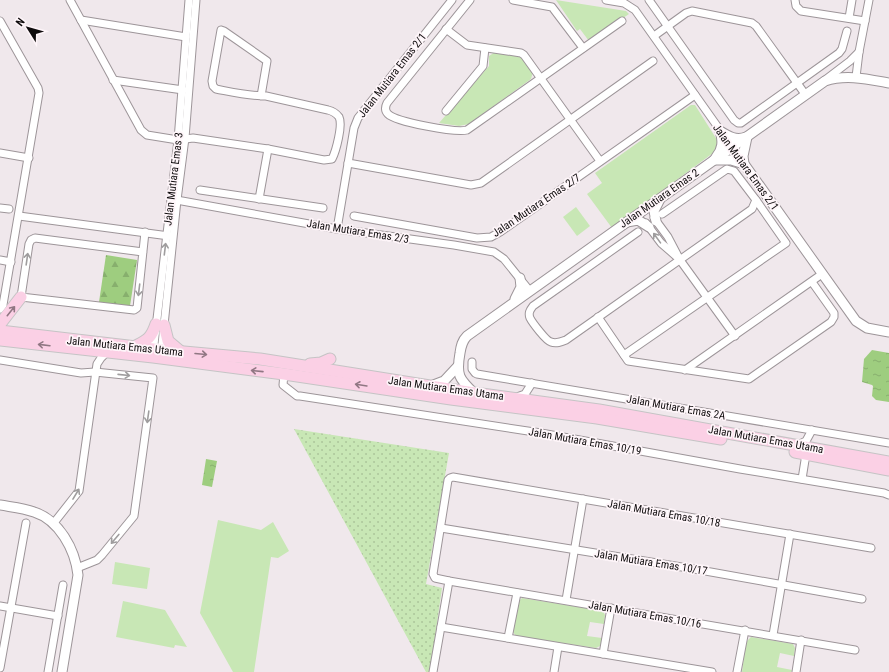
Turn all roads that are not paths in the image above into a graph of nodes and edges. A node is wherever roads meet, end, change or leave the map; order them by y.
1 (70, 0) edge
2 (189, 0) edge
3 (196, 0) edge
4 (452, 0) edge
5 (470, 0) edge
6 (513, 0) edge
7 (606, 0) edge
8 (649, 0) edge
9 (795, 0) edge
10 (852, 0) edge
11 (869, 0) edge
12 (849, 18) junction
13 (81, 20) junction
14 (0, 21) edge
15 (622, 21) dead end
16 (865, 21) junction
17 (668, 26) junction
18 (446, 30) junction
19 (846, 31) dead end
20 (654, 36) junction
21 (186, 37) junction
22 (485, 48) junction
23 (583, 48) junction
24 (859, 52) junction
25 (653, 62) dead end
26 (856, 77) junction
27 (542, 78) junction
28 (114, 80) junction
29 (825, 81) junction
30 (796, 82) junction
31 (889, 83) edge
32 (183, 90) junction
33 (805, 94) junction
34 (695, 95) junction
35 (261, 96) junction
36 (446, 111) dead end
37 (571, 120) junction
38 (720, 131) junction
39 (747, 137) junction
40 (182, 139) junction
41 (268, 148) junction
42 (732, 148) junction
43 (0, 153) edge
44 (29, 158) junction
45 (600, 161) junction
46 (713, 161) junction
47 (348, 163) junction
48 (744, 164) junction
49 (200, 190) dead end
50 (667, 192) junction
51 (174, 199) junction
52 (259, 199) junction
53 (756, 200) junction
54 (0, 208) edge
55 (323, 208) dead end
56 (9, 209) dead end
57 (642, 210) junction
58 (19, 216) junction
59 (354, 216) dead end
60 (656, 221) junction
61 (620, 226) junction
62 (337, 229) junction
63 (145, 232) junction
64 (638, 232) dead end
65 (170, 236) junction
66 (143, 252) junction
67 (0, 260) edge
68 (680, 260) junction
69 (11, 262) junction
70 (822, 274) junction
71 (520, 278) junction
72 (542, 281) junction
73 (812, 282) junction
74 (529, 290) junction
75 (21, 297) junction
76 (707, 298) junction
77 (513, 302) junction
78 (0, 308) edge
79 (598, 317) junction
80 (0, 324) edge
81 (160, 325) junction
82 (0, 331) edge
83 (889, 332) edge
84 (735, 336) junction
85 (0, 340) edge
86 (134, 347) junction
87 (181, 352) junction
88 (106, 353) junction
89 (157, 354) junction
90 (624, 355) junction
91 (330, 358) dead end
92 (0, 360) edge
93 (472, 362) dead end
94 (299, 366) junction
95 (458, 366) junction
96 (327, 370) junction
97 (685, 370) junction
98 (95, 372) junction
99 (284, 379) junction
100 (337, 381) junction
101 (532, 383) junction
102 (430, 387) junction
103 (474, 393) junction
104 (512, 398) junction
105 (547, 403) junction
106 (812, 430) junction
107 (889, 443) edge
108 (798, 445) junction
109 (819, 449) junction
110 (806, 454) junction
111 (889, 462) edge
112 (889, 470) edge
113 (802, 479) junction
114 (889, 495) edge
115 (583, 499) junction
116 (0, 505) edge
117 (26, 523) dead end
118 (53, 524) junction
119 (441, 528) junction
120 (790, 534) junction
121 (871, 548) dead end
122 (574, 550) junction
123 (77, 568) junction
124 (449, 581) junction
125 (782, 584) junction
126 (63, 585) dead end
127 (517, 593) junction
128 (862, 599) dead end
129 (566, 600) junction
130 (0, 606) edge
131 (11, 608) junction
132 (611, 608) junction
133 (58, 616) junction
134 (441, 627) junction
135 (745, 630) junction
136 (773, 635) junction
137 (508, 638) junction
138 (801, 640) junction
139 (558, 647) junction
140 (855, 650) dead end
141 (603, 654) junction
142 (0, 668) edge
143 (48, 672) edge
144 (62, 672) edge
145 (433, 672) edge
146 (554, 672) edge
147 (712, 672) edge
148 (737, 672) edge
149 (796, 672) edge

1 - 13 street
2 - 21 street, Jalan Mutiara Emas 3
3 - 40 street, Jalan Mutiara Emas 3
4 - 47 street, Jalan Mutiara Emas 2/1
5 - 18 street
6 - 23 street
7 - 20 street, Jalan Mutiara Emas 2/1
8 - 17 street
9 - 12 street
10 - 12 street
11 - 16 street
12 - 16 street
13 - 21 street
13 - 28 street
14 - 44 street
15 - 23 street
16 - 24 street
17 - 20 street
17 - 30 street
17 - 30 street
18 - 22 street
18 - 27 street
19 - 30 street
20 - 34 street, Jalan Mutiara Emas 2/1
21 - 32 street, Jalan Mutiara Emas 3
22 - 27 street
22 - 36 street
23 - 27 street
24 - 26 street
24 - 29 street
25 - 37 street
26 - 29 street, Jalan Mutiara Emas 2
26 - 31 street, Jalan Mutiara Emas 2
27 - 37 street
28 - 32 street
28 - 40 street
29 - 33 street, Jalan Mutiara Emas 2
30 - 33 street
32 - 40 street, Jalan Mutiara Emas 3
33 - 39 street, Jalan Mutiara Emas 2
34 - 38 street, Jalan Mutiara Emas 2/1
34 - 45 street, Jalan Mutiara Emas 2/7
35 - 35 street
35 - 41 street
37 - 45 street
37 - 47 street
38 - 39 street
38 - 42 street, Jalan Mutiara Emas 2/1
38 - 46 street
39 - 42 street, Jalan Mutiara Emas 2
39 - 48 street
40 - 41 street
40 - 51 street, Jalan Mutiara Emas 3
41 - 52 street
42 - 46 street, Jalan Mutiara Emas 2
42 - 48 street, Jalan Mutiara Emas 2/1
43 - 44 street
44 - 58 street
45 - 59 street, Jalan Mutiara Emas 2/7
46 - 48 street
46 - 50 street, Jalan Mutiara Emas 2
47 - 62 street, Jalan Mutiara Emas 2/1
48 - 70 street, Jalan Mutiara Emas 2/1
49 - 52 street
50 - 57 street, Jalan Mutiara Emas 2
50 - 60 street
51 - 62 street, Jalan Mutiara Emas 2/3
51 - 65 street, Jalan Mutiara Emas 3
52 - 55 street
53 - 60 street
53 - 68 street
53 - 76 street
54 - 56 street
57 - 60 street
57 - 61 street, Jalan Mutiara Emas 2
58 - 63 street
58 - 69 street
60 - 61 street
60 - 68 street
61 - 72 street, Jalan Mutiara Emas 2
62 - 71 street, Jalan Mutiara Emas 2/3
63 - 65 street
63 - 66 street
64 - 79 street
65 - 81 street, Jalan Mutiara Emas 3
75 -> 66 street
66 -> 75 street
67 - 69 street
68 - 76 street
68 - 79 street
69 - 78 street
70 - 73 street
70 - 83 street, Jalan Mutiara Emas 2/1
71 - 72 street
71 - 74 street, Jalan Mutiara Emas 2/3
71 - 77 street
72 - 74 street, Jalan Mutiara Emas 2
73 - 84 street
73 - 97 street
74 - 77 street, Jalan Mutiara Emas 2
80 -> 75 main road
76 - 84 street
76 - 90 street
77 - 95 street, Jalan Mutiara Emas 2
79 - 90 street
81 - 86 main road
81 - 87 main road
81 - 89 street, Jalan Mutiara Emas 3
82 - 86 main road, Jalan Mutiara Emas Utama
84 - 97 street
88 -> 85 main road, Jalan Mutiara Emas Utama
86 - 89 main road, Jalan Mutiara Emas Utama
87 - 89 main road, Jalan Mutiara Emas Utama
87 -> 94 main road, Jalan Mutiara Emas Utama
88 - 89 main road, Jalan Mutiara Emas Utama
88 - 98 street
99 -> 89 main road, Jalan Mutiara Emas Utama
90 - 97 street
91 - 94 main road
92 - 98 street
93 - 101 street, Jalan Mutiara Emas 2A
94 - 96 main road, Jalan Mutiara Emas Utama
95 - 102 street
95 - 103 street
96 - 100 main road
96 - 102 main road, Jalan Mutiara Emas Utama
118 -> 98 street
98 -> 123 street
99 - 100 main road, Jalan Mutiara Emas Utama
99 - 113 street, Jalan Mutiara Emas 10/19
110 -> 100 main road, Jalan Mutiara Emas Utama
101 - 104 street
101 - 105 street
101 - 106 street, Jalan Mutiara Emas 2A
102 - 103 main road, Jalan Mutiara Emas Utama
103 - 104 main road, Jalan Mutiara Emas Utama
104 - 105 main road, Jalan Mutiara Emas Utama
105 - 108 main road, Jalan Mutiara Emas Utama
106 - 107 street, Jalan Mutiara Emas 2A
106 - 108 street
106 - 109 street
108 - 109 main road, Jalan Mutiara Emas Utama
109 - 111 main road, Jalan Mutiara Emas Utama
110 - 112 main road, Jalan Mutiara Emas Utama
110 - 113 street
113 - 114 street, Jalan Mutiara Emas 10/19
115 - 119 street, Jalan Mutiara Emas 10/18
115 - 120 street, Jalan Mutiara Emas 10/18
115 - 122 street
116 - 118 street
117 - 131 street
118 - 123 street
119 - 122 street, Jalan Mutiara Emas 10/17
119 - 124 street, Jalan Mutiara Emas 10/16
120 - 121 street, Jalan Mutiara Emas 10/18
120 - 125 street
122 - 125 street, Jalan Mutiara Emas 10/17
122 - 129 street
123 - 144 street
124 - 127 street, Jalan Mutiara Emas 10/16
124 - 134 street
125 - 128 street, Jalan Mutiara Emas 10/17
125 - 136 street
126 - 133 street
127 - 129 street, Jalan Mutiara Emas 10/16
127 - 137 street
129 - 132 street, Jalan Mutiara Emas 10/16
130 - 131 street
131 - 133 street
131 - 142 street
132 - 135 street, Jalan Mutiara Emas 10/16
132 - 141 street
133 - 143 street
134 - 137 street
134 - 145 street
135 - 136 street, Jalan Mutiara Emas 10/16
135 - 148 street
136 - 138 street, Jalan Mutiara Emas 10/16
137 - 139 street
138 - 140 street, Jalan Mutiara Emas 10/16
138 - 149 street
139 - 141 street
139 - 146 street
141 - 147 street

